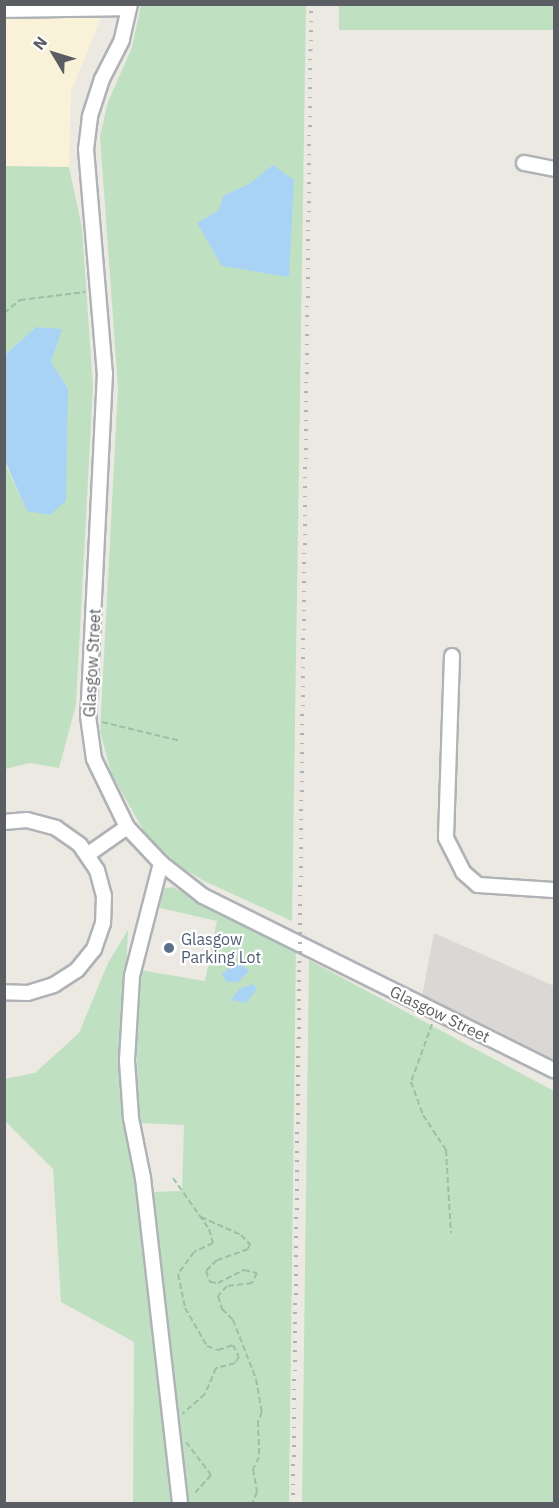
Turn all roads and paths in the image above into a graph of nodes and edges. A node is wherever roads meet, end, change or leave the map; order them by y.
1 (129, 7) edge
2 (4, 10) edge
3 (524, 163) dead end
4 (555, 169) edge
5 (99, 291) junction
6 (4, 313) edge
7 (452, 656) dead end
8 (88, 716) junction
9 (181, 741) dead end
10 (4, 822) edge
11 (127, 827) junction
12 (87, 855) junction
13 (161, 863) junction
14 (555, 890) edge
15 (4, 992) edge
16 (437, 1012) junction
17 (555, 1070) edge
18 (173, 1178) dead end
19 (201, 1217) junction
20 (451, 1233) dead end
21 (182, 1415) dead end
22 (183, 1438) dead end
23 (180, 1503) edge
24 (190, 1503) edge
25 (252, 1503) edge

1 - 2 street
1 - 5 street, Glasgow Street
3 - 4 street
5 - 6 path
5 - 8 street, Glasgow Street
7 - 14 street
8 - 9 path
8 - 11 street, Glasgow Street
10 - 12 street
11 - 12 street
11 - 13 street, Glasgow Street
12 - 15 street
13 - 16 street, Glasgow Street
13 - 23 street
16 - 17 street, Glasgow Street
16 - 20 path
18 - 19 path
19 - 21 path
19 - 25 path
22 - 24 path

